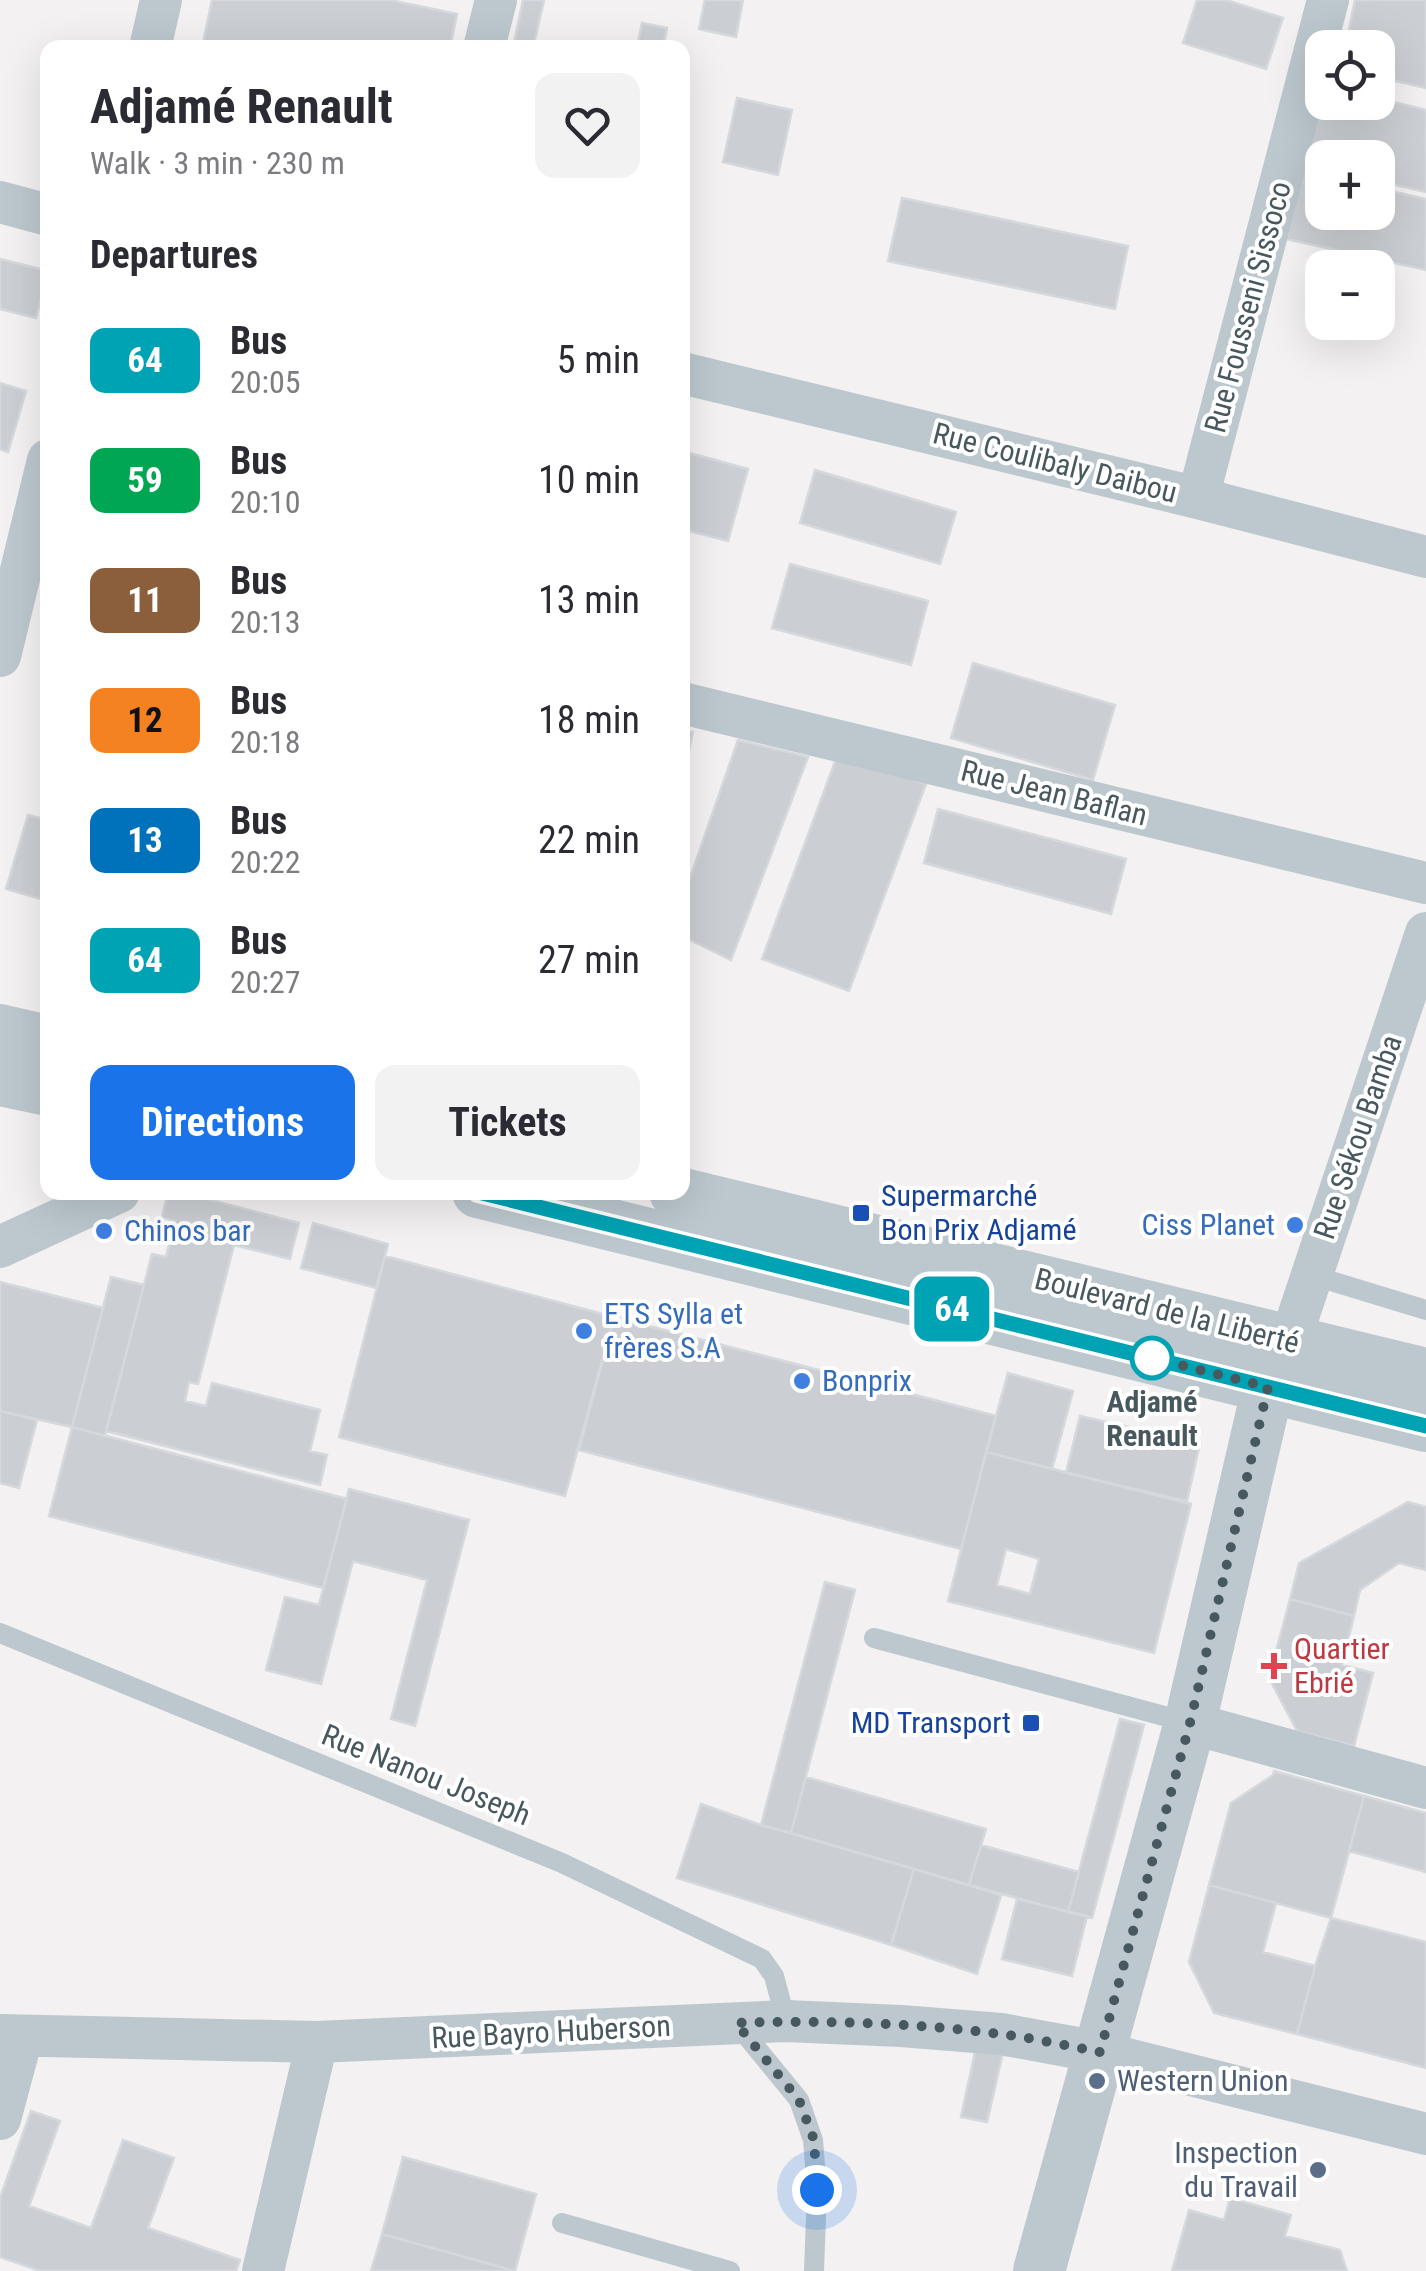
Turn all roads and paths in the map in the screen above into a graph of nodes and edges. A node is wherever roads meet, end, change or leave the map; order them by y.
1 (162, 0) edge
2 (496, 0) edge
3 (1328, 0) edge
4 (152, 40) edge
5 (486, 40) edge
6 (0, 202) edge
7 (40, 213) edge
8 (690, 375) edge
9 (40, 489) edge
10 (1198, 498) junction
11 (25, 543) edge
12 (1426, 557) edge
13 (0, 656) edge
14 (690, 705) edge
15 (1426, 883) edge
16 (1426, 933) edge
17 (0, 1030) edge
18 (40, 1040) edge
19 (0, 1080) edge
20 (40, 1088) edge
21 (690, 1196) edge
22 (101, 1200) edge
23 (515, 1200) edge
24 (0, 1247) edge
25 (1312, 1275) junction
26 (1426, 1310) edge
27 (1279, 1364) junction
28 (1426, 1374) edge
29 (1426, 1426) edge
30 (0, 1633) edge
31 (874, 1638) dead end
32 (1190, 1723) junction
33 (1426, 1788) edge
34 (786, 2021) junction
35 (736, 2023) junction
36 (11, 2036) edge
37 (318, 2042) junction
38 (1100, 2052) junction
39 (0, 2119) edge
40 (1426, 2134) edge
41 (562, 2223) dead end
42 (263, 2271) edge
43 (730, 2271) edge
44 (814, 2271) edge
45 (1039, 2271) edge

1 - 4 street
2 - 5 street
3 - 10 street, Rue Fousseni Sissoco
6 - 7 street
8 - 10 street, Rue Coulibaly Daibou
9 - 11 street
10 - 12 street, Rue Coulibaly Daibou
11 - 13 street
14 - 15 street, Rue Jean Baflan
16 - 25 street, Rue Sékou Bamba
17 - 18 street
19 - 20 street
21 - 27 street, Boulevard de la Liberté
22 - 24 street
23 - 27 street, Boulevard de la Liberté
25 - 26 lane
25 - 27 street, Rue Sékou Bamba
27 - 28 street, Boulevard de la Liberté
27 - 29 street, Boulevard de la Liberté
27 - 32 street
30 - 34 lane, Rue Nanou Joseph
31 - 32 lane
32 - 33 street
32 - 38 street
34 - 35 street, Rue Bayro Huberson
34 - 38 street, Rue Bayro Huberson
35 - 37 street, Rue Bayro Huberson
35 - 44 lane
36 - 37 street, Rue Bayro Huberson
36 - 39 street
37 - 42 street
38 - 40 street, Rue Bayro Huberson
38 - 45 street
41 - 43 lane

